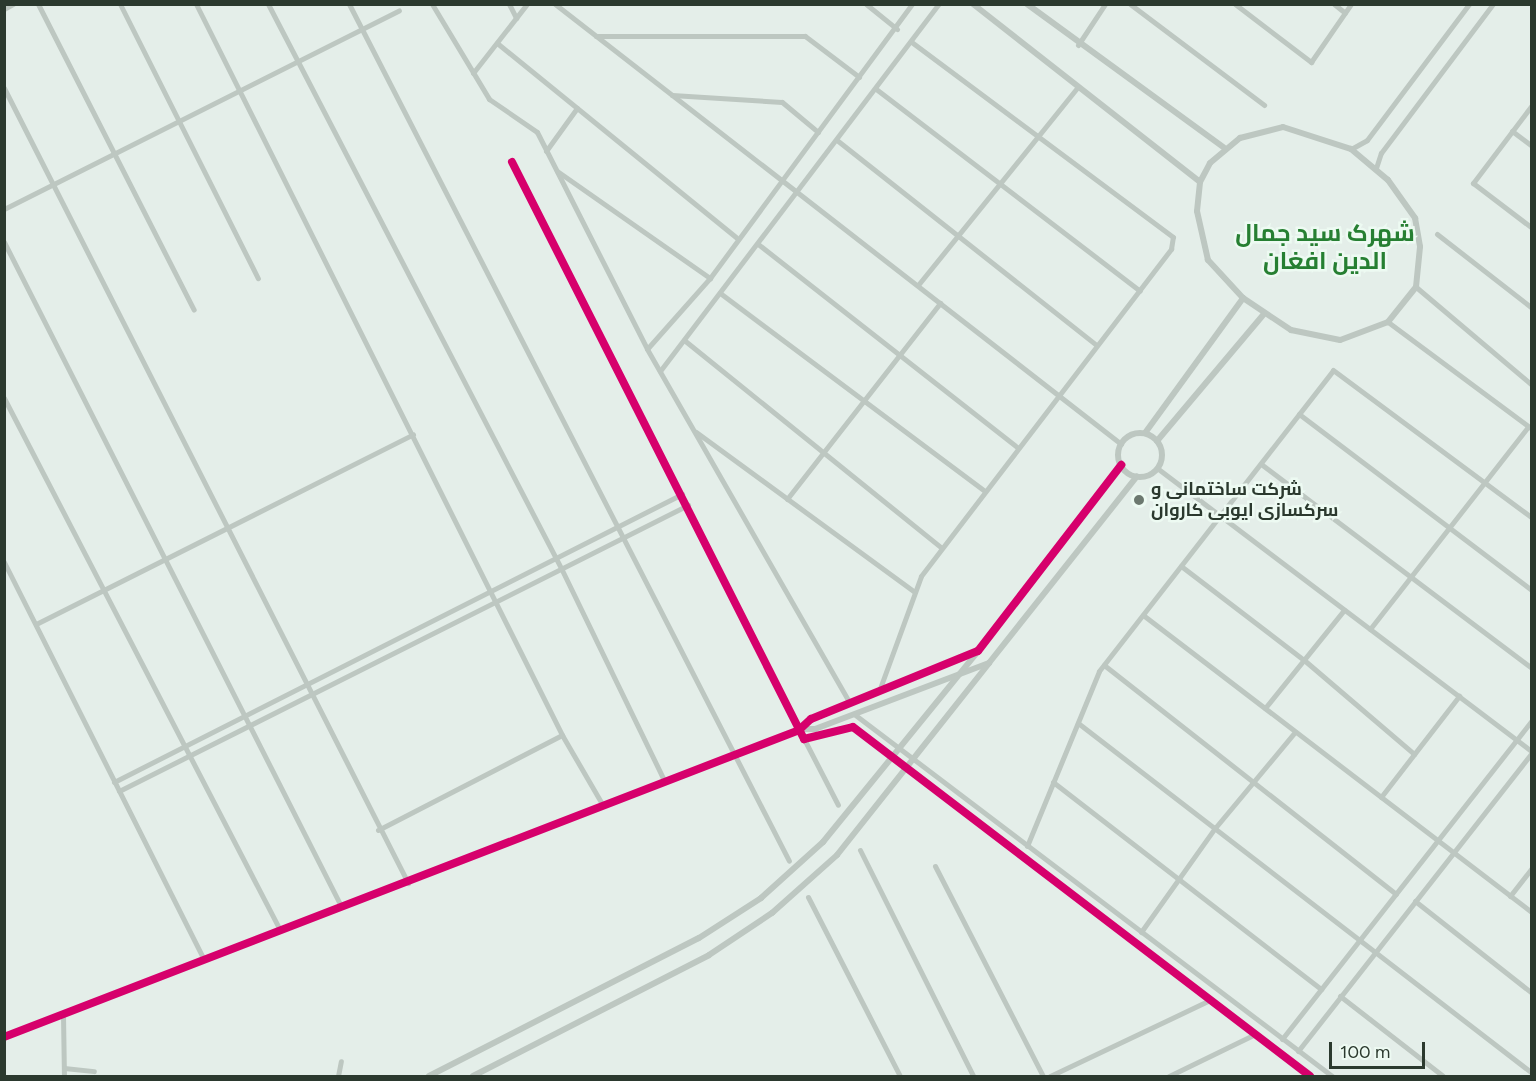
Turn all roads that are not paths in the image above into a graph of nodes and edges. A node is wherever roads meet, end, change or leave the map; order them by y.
1 (13, 4) edge
2 (38, 4) edge
3 (120, 4) edge
4 (196, 4) edge
5 (268, 4) edge
6 (349, 4) edge
7 (432, 4) edge
8 (509, 4) edge
9 (527, 4) edge
10 (555, 4) edge
11 (866, 4) edge
12 (912, 4) edge
13 (939, 4) edge
14 (973, 4) edge
15 (1027, 4) edge
16 (1106, 4) edge
17 (1130, 4) edge
18 (1235, 4) edge
19 (1334, 4) edge
20 (1351, 4) edge
21 (1469, 4) edge
22 (1493, 4) edge
23 (4, 9) edge
24 (399, 10) dead end
25 (1345, 13) junction
26 (516, 18) junction
27 (897, 28) junction
28 (361, 29) junction
29 (595, 36) junction
30 (911, 42) junction
31 (497, 43) junction
32 (1078, 45) junction
33 (297, 62) junction
34 (473, 73) junction
35 (859, 77) junction
36 (1078, 87) junction
37 (4, 88) edge
38 (876, 89) junction
39 (240, 91) junction
40 (671, 95) junction
41 (1264, 105) dead end
42 (1532, 105) edge
43 (577, 108) junction
44 (179, 122) junction
45 (1512, 131) junction
46 (818, 132) junction
47 (1035, 137) junction
48 (838, 141) junction
49 (1532, 146) edge
50 (1223, 147) junction
51 (1351, 149) junction
52 (546, 151) junction
53 (114, 154) junction
54 (512, 162) dead end
55 (1376, 168) junction
56 (556, 170) junction
57 (781, 180) junction
58 (1200, 182) junction
59 (54, 185) junction
60 (997, 187) junction
61 (799, 194) junction
62 (4, 210) edge
63 (1532, 228) edge
64 (1437, 234) dead end
65 (959, 236) junction
66 (736, 237) junction
67 (4, 242) edge
68 (758, 244) junction
69 (258, 278) dead end
70 (710, 278) junction
71 (918, 285) junction
72 (1416, 287) junction
73 (1140, 291) junction
74 (720, 293) junction
75 (1243, 298) junction
76 (940, 303) junction
77 (1532, 308) edge
78 (194, 310) dead end
79 (1263, 315) junction
80 (1388, 322) junction
81 (684, 340) junction
82 (1096, 345) junction
83 (647, 349) junction
84 (901, 354) junction
85 (660, 371) junction
86 (1532, 385) edge
87 (1059, 394) junction
88 (4, 398) edge
89 (863, 402) junction
90 (1299, 414) junction
91 (1530, 428) edge
92 (694, 431) junction
93 (1145, 433) junction
94 (413, 434) junction
95 (1157, 441) junction
96 (1121, 444) junction
97 (1018, 448) junction
98 (824, 452) junction
99 (1261, 464) junction
100 (1121, 465) junction
101 (1157, 468) junction
102 (1137, 476) junction
103 (1485, 482) junction
104 (985, 491) junction
105 (682, 494) junction
106 (787, 499) junction
107 (688, 505) junction
108 (1221, 516) junction
109 (1532, 518) edge
110 (618, 526) junction
111 (1447, 530) junction
112 (226, 531) junction
113 (624, 538) junction
114 (942, 548) junction
115 (556, 558) junction
116 (163, 559) junction
117 (4, 562) edge
118 (1181, 567) junction
119 (561, 568) junction
120 (1410, 577) junction
121 (494, 589) junction
122 (102, 590) junction
123 (1532, 590) edge
124 (915, 592) junction
125 (500, 600) junction
126 (1344, 609) junction
127 (1143, 615) junction
128 (36, 624) junction
129 (1370, 628) junction
130 (978, 651) junction
131 (1304, 660) junction
132 (989, 663) junction
133 (1104, 664) junction
134 (1532, 668) edge
135 (960, 674) junction
136 (309, 683) junction
137 (879, 692) junction
138 (314, 694) junction
139 (1459, 696) junction
140 (850, 703) junction
141 (1265, 708) junction
142 (854, 714) junction
143 (243, 716) junction
144 (1532, 720) edge
145 (1077, 723) junction
146 (249, 727) junction
147 (799, 729) junction
148 (1295, 732) junction
149 (562, 735) junction
150 (804, 739) junction
151 (1515, 740) junction
152 (185, 746) junction
153 (899, 749) junction
154 (1532, 752) edge
155 (1414, 754) junction
156 (190, 756) junction
157 (732, 756) junction
158 (893, 757) junction
159 (915, 761) junction
160 (908, 769) junction
161 (664, 780) junction
162 (114, 782) junction
163 (1053, 782) junction
164 (1254, 782) junction
165 (119, 791) junction
166 (1381, 797) junction
167 (602, 802) junction
168 (837, 805) dead end
169 (1215, 828) junction
170 (378, 830) junction
171 (1437, 840) junction
172 (1027, 846) junction
173 (860, 850) dead end
174 (1453, 853) junction
175 (789, 861) dead end
176 (935, 866) dead end
177 (1532, 868) edge
178 (1180, 881) junction
179 (408, 883) junction
180 (1395, 894) junction
181 (1510, 896) junction
182 (808, 897) dead end
183 (1415, 902) junction
184 (341, 906) junction
185 (1532, 912) edge
186 (279, 928) junction
187 (1141, 932) junction
188 (1361, 938) junction
189 (1375, 952) junction
190 (204, 959) junction
191 (1321, 989) junction
192 (1532, 993) edge
193 (1340, 996) junction
194 (1210, 1000) junction
195 (63, 1015) junction
196 (1255, 1034) junction
197 (4, 1037) edge
198 (1282, 1039) junction
199 (1298, 1051) junction
200 (341, 1061) dead end
201 (64, 1068) junction
202 (94, 1071) dead end
203 (1532, 1073) edge
204 (64, 1077) edge
205 (338, 1077) edge
206 (429, 1077) edge
207 (472, 1077) edge
208 (900, 1077) edge
209 (973, 1077) edge
210 (1042, 1077) edge
211 (1050, 1077) edge
212 (1169, 1077) edge
213 (1310, 1077) edge
214 (1332, 1077) edge
215 (1443, 1077) edge

1 - 23 street
2 - 53 street
3 - 44 street
4 - 39 street
5 - 33 street
6 - 28 street
7 - 34 street
8 - 26 street
9 - 26 street
10 - 29 street
11 - 27 street
12 - 27 street
13 - 30 street
14 - 36 street
15 - 32 street
16 - 32 street
17 - 41 street
18 - 25 street
19 - 25 street
20 - 25 street
21 - 51 street
22 - 55 street
24 - 28 street
26 - 31 street
27 - 35 street
28 - 33 street
28 - 110 street
29 - 35 street
29 - 40 street
30 - 38 street
30 - 47 street
31 - 34 street
31 - 43 street
32 - 50 street
33 - 39 street
33 - 115 street
34 - 52 street
35 - 46 street
36 - 47 street
36 - 58 street
37 - 59 street
38 - 48 street
38 - 60 street
39 - 44 street
39 - 94 street
40 - 46 street
40 - 57 street
42 - 45 street
43 - 52 street
43 - 66 street
44 - 53 street
44 - 69 street
45 - 49 street
45 - 63 street
46 - 57 street
47 - 60 street
47 - 73 street
48 - 61 street
48 - 65 street
50 - 51 street
50 - 58 street
51 - 55 street
52 - 56 street
53 - 59 street
53 - 78 street
54 - 105 street
55 - 72 street
56 - 70 street
56 - 83 street
57 - 61 street
57 - 66 street
58 - 75 street
59 - 62 street
59 - 112 street
60 - 65 street
60 - 73 street
61 - 68 street
61 - 71 street
64 - 77 street
65 - 71 street
65 - 82 street
66 - 70 street
67 - 116 street
68 - 74 street
68 - 84 street
70 - 83 street
71 - 76 street
72 - 80 street
72 - 86 street
73 - 82 street
74 - 81 street
74 - 89 street
75 - 79 street
75 - 93 street
76 - 84 street
76 - 87 street
79 - 80 street
79 - 95 street
80 - 91 street
81 - 85 street
81 - 98 street
82 - 87 street
83 - 85 street
84 - 89 street
84 - 97 street
85 - 92 street
87 - 96 street
87 - 97 street
88 - 122 street
89 - 98 street
89 - 104 street
90 - 99 street
90 - 103 street
90 - 111 street
91 - 103 street
92 - 106 street
92 - 140 street
93 - 95 street
93 - 96 street
94 - 112 street
94 - 121 street
95 - 101 street
96 - 100 street
97 - 104 street
98 - 106 street
98 - 114 street
99 - 108 street
99 - 120 street
100 - 102 street
100 - 130 street
101 - 102 street
101 - 108 street
102 - 132 street
103 - 109 street
103 - 111 street
104 - 114 street
105 - 107 street
105 - 110 street
106 - 124 street
107 - 113 street
107 - 147 street
108 - 118 street
108 - 126 street
110 - 113 street
110 - 115 street
111 - 120 street
111 - 123 street
112 - 116 street
112 - 136 street
113 - 119 street
113 - 157 street
114 - 124 street
115 - 119 street
115 - 121 street
116 - 122 street
116 - 143 street
117 - 128 street
118 - 127 street
118 - 131 street
119 - 125 street
119 - 161 street
120 - 129 street
120 - 134 street
121 - 125 street
121 - 136 street
122 - 128 street
122 - 152 street
124 - 137 street
125 - 138 street
125 - 149 street
126 - 129 street
126 - 131 street
127 - 133 street
127 - 141 street
128 - 162 street
129 - 139 street
130 - 135 street
130 - 137 street
131 - 141 street
131 - 155 street
132 - 135 street
132 - 159 street
133 - 145 street
133 - 164 street
135 - 142 street
135 - 153 street
136 - 138 street
136 - 143 street
137 - 140 street
138 - 146 street
138 - 170 street
139 - 151 street
139 - 155 street
140 - 147 street
141 - 148 street
142 - 147 street
142 - 153 street
143 - 146 street
143 - 152 street
144 - 151 street
145 - 163 street
145 - 169 street
146 - 156 street
146 - 184 street
147 - 150 street
147 - 157 street
148 - 164 street
148 - 166 street
149 - 167 street
149 - 170 street
150 - 158 street
150 - 168 street
151 - 154 street
151 - 171 street
152 - 156 street
152 - 162 street
153 - 158 street
153 - 159 street
154 - 174 street
155 - 166 street
156 - 165 street
156 - 186 street
157 - 161 street
157 - 175 street
158 - 160 street
158 - 206 street
159 - 160 street
159 - 172 street
160 - 194 street
160 - 207 street
161 - 167 street
162 - 165 street
163 - 172 street
163 - 178 street
164 - 169 street
164 - 180 street
165 - 190 street
166 - 171 street
167 - 179 street
169 - 178 street
169 - 188 street
170 - 179 street
171 - 174 street
171 - 180 street
172 - 187 street
173 - 209 street
174 - 181 street
174 - 183 street
176 - 210 street
177 - 181 street
178 - 187 street
178 - 191 street
179 - 184 street
180 - 188 street
181 - 185 street
182 - 208 street
183 - 189 street
183 - 192 street
184 - 186 street
186 - 190 street
187 - 198 street
188 - 189 street
188 - 191 street
189 - 193 street
189 - 203 street
190 - 195 street
191 - 198 street
193 - 199 street
193 - 215 street
194 - 196 street
194 - 211 street
195 - 197 street
195 - 201 street
196 - 212 street
196 - 213 street
198 - 199 street
199 - 214 street
200 - 205 street
201 - 202 street
201 - 204 street

